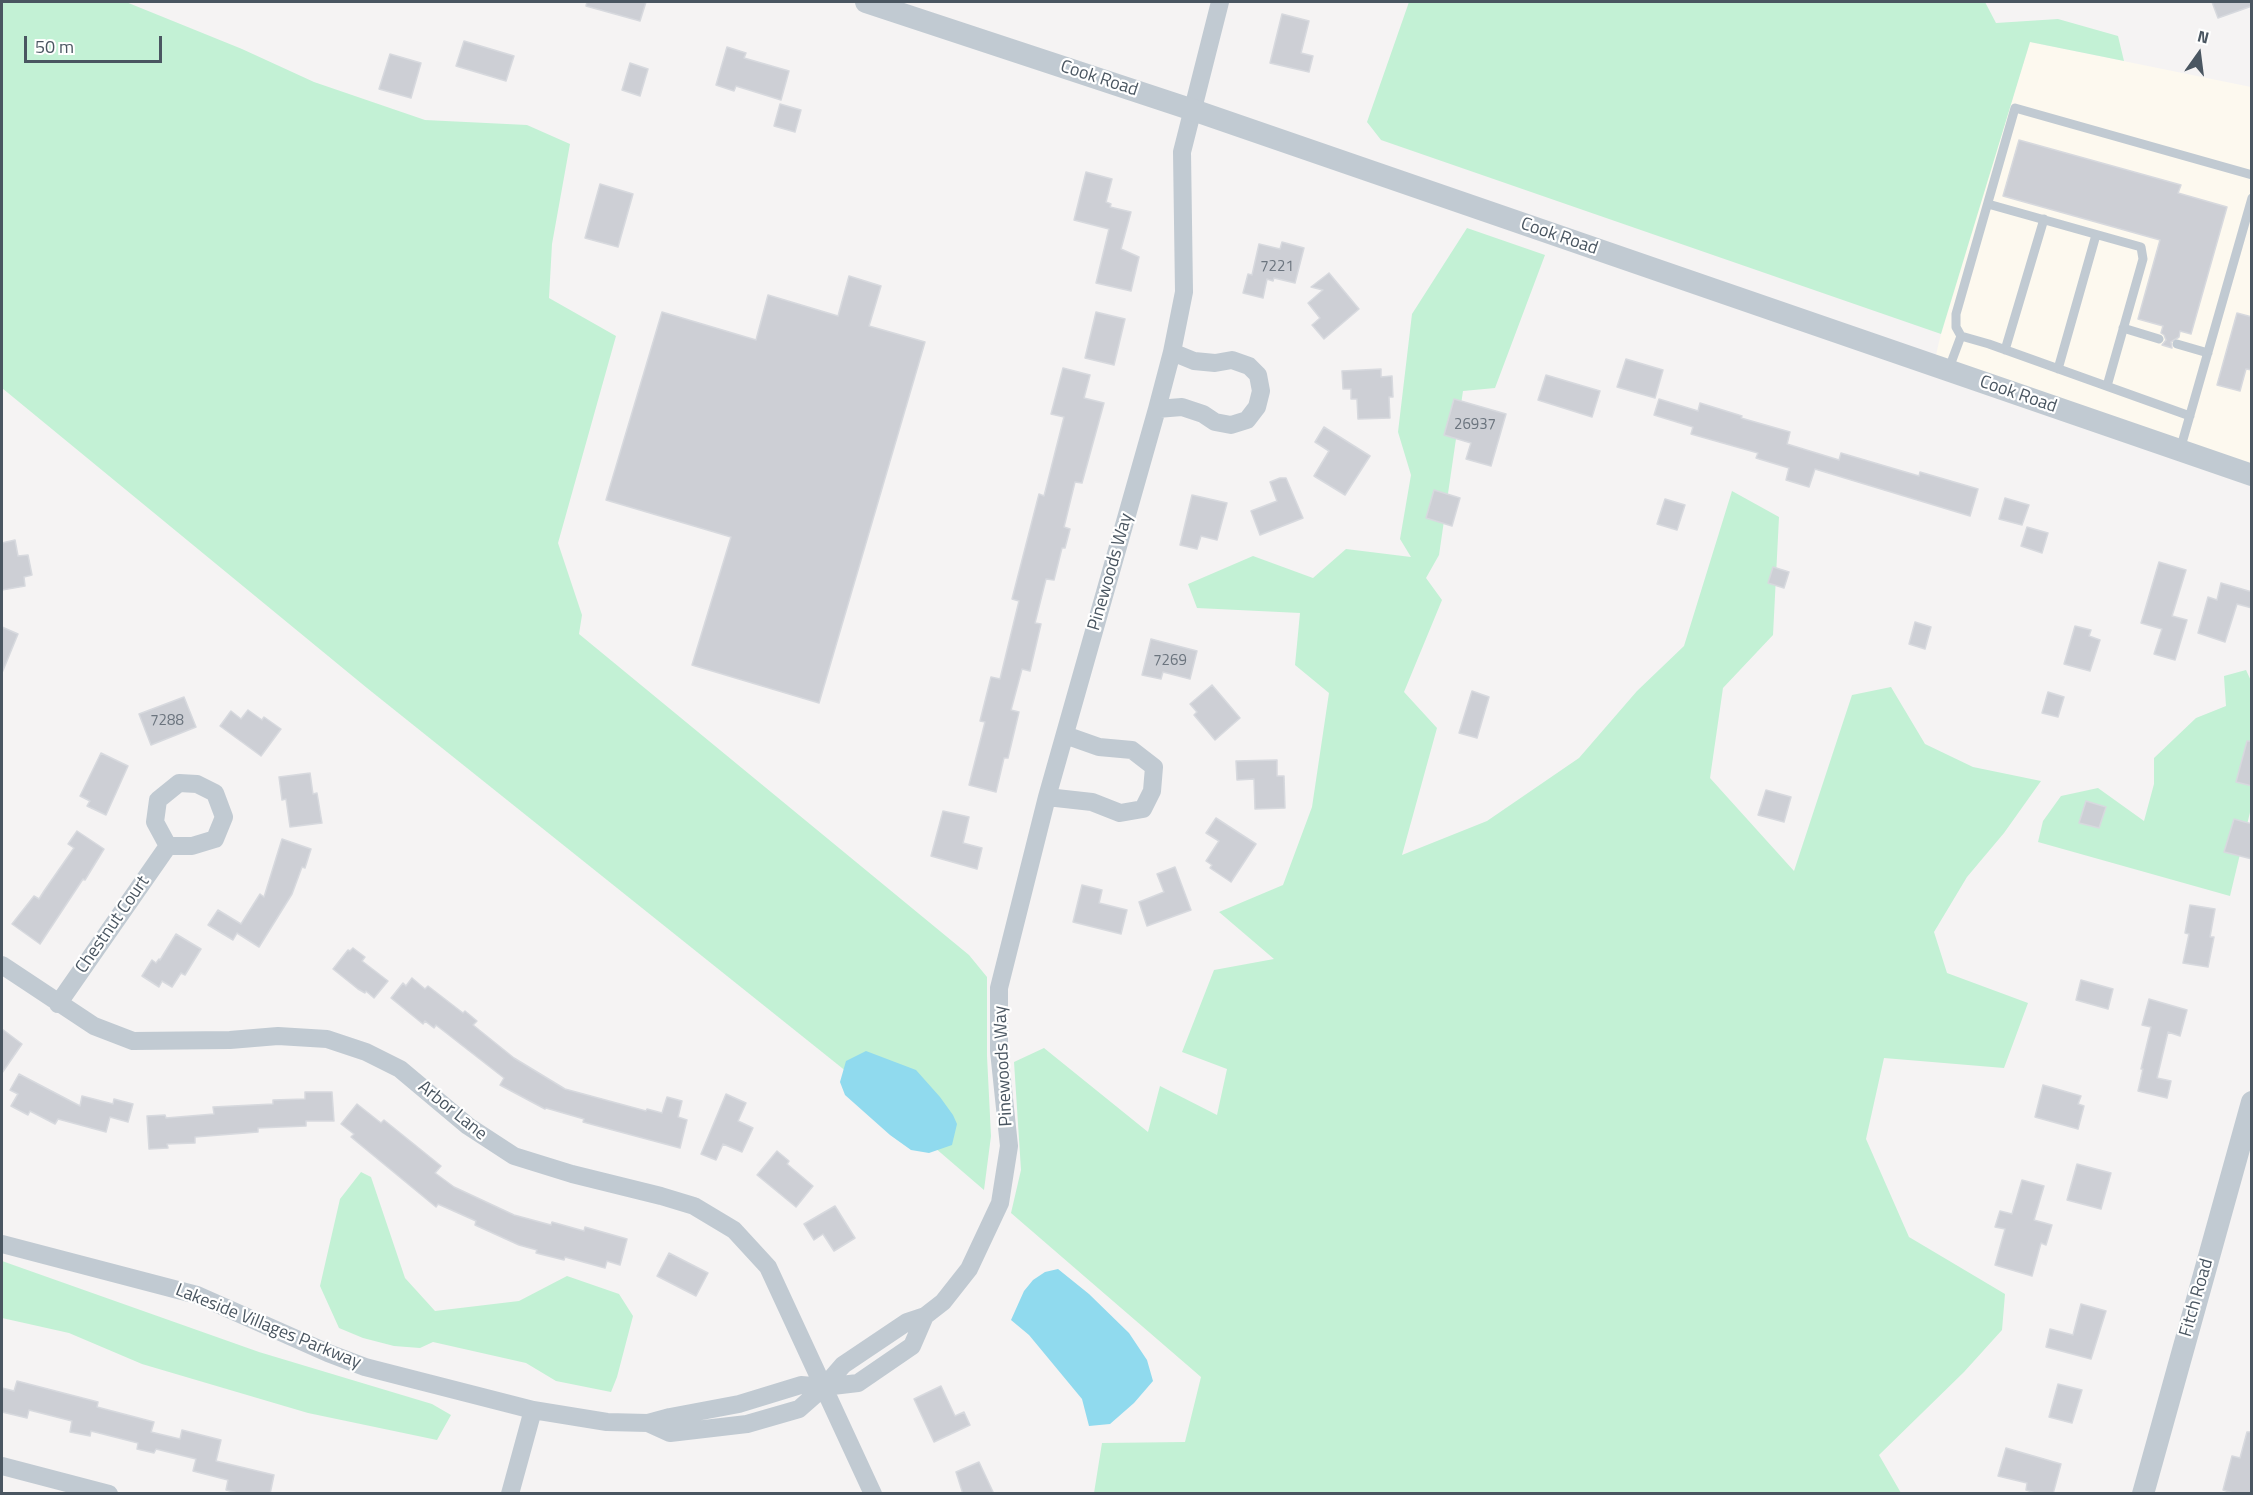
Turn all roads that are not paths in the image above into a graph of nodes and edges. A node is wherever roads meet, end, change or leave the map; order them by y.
1 (866, 2) edge
2 (1220, 2) edge
3 (1193, 110) junction
4 (2252, 175) edge
5 (2252, 198) edge
6 (1988, 204) junction
7 (2044, 219) junction
8 (2096, 234) junction
9 (2123, 328) junction
10 (1961, 336) junction
11 (2159, 339) dead end
12 (2177, 344) dead end
13 (2005, 350) junction
14 (1172, 352) junction
15 (2208, 353) junction
16 (2058, 369) junction
17 (1948, 371) junction
18 (2107, 386) junction
19 (1157, 410) junction
20 (2190, 416) junction
21 (2180, 451) junction
22 (2252, 475) edge
23 (1065, 735) junction
24 (1047, 797) junction
25 (168, 846) dead end
26 (2, 965) edge
27 (58, 1004) junction
28 (2252, 1102) edge
29 (2, 1244) edge
30 (824, 1387) junction
31 (533, 1410) junction
32 (2, 1466) edge
33 (109, 1494) edge
34 (510, 1494) edge
35 (873, 1494) edge
36 (2143, 1494) edge

1 - 3 street, Cook Road
2 - 3 street, Pinewoods Way
3 - 14 street, Pinewoods Way
3 - 17 street, Cook Road
4 - 6 lane
5 - 15 lane
6 - 7 lane
6 - 10 lane
7 - 8 lane
7 - 13 lane
8 - 9 lane
8 - 16 lane
9 - 11 lane
9 - 18 lane
10 - 13 lane
10 - 17 lane
12 - 15 lane
13 - 16 lane
14 - 19 street, Pinewoods Way
14 - 19 street
15 - 20 lane
16 - 18 lane
17 - 21 street, Cook Road
18 - 20 lane
19 - 23 street, Pinewoods Way
20 - 21 lane
21 - 22 street, Cook Road
23 - 24 street, Pinewoods Way
23 - 24 street
24 - 30 street, Pinewoods Way
25 - 27 street, Chestnut Court
26 - 27 street, Arbor Lane
27 - 30 street, Arbor Lane
28 - 36 street, Fitch Road
29 - 31 street, Lakeside Villages Parkway
30 - 31 street
30 - 35 street, Arbor Lane
31 - 34 street
32 - 33 street

